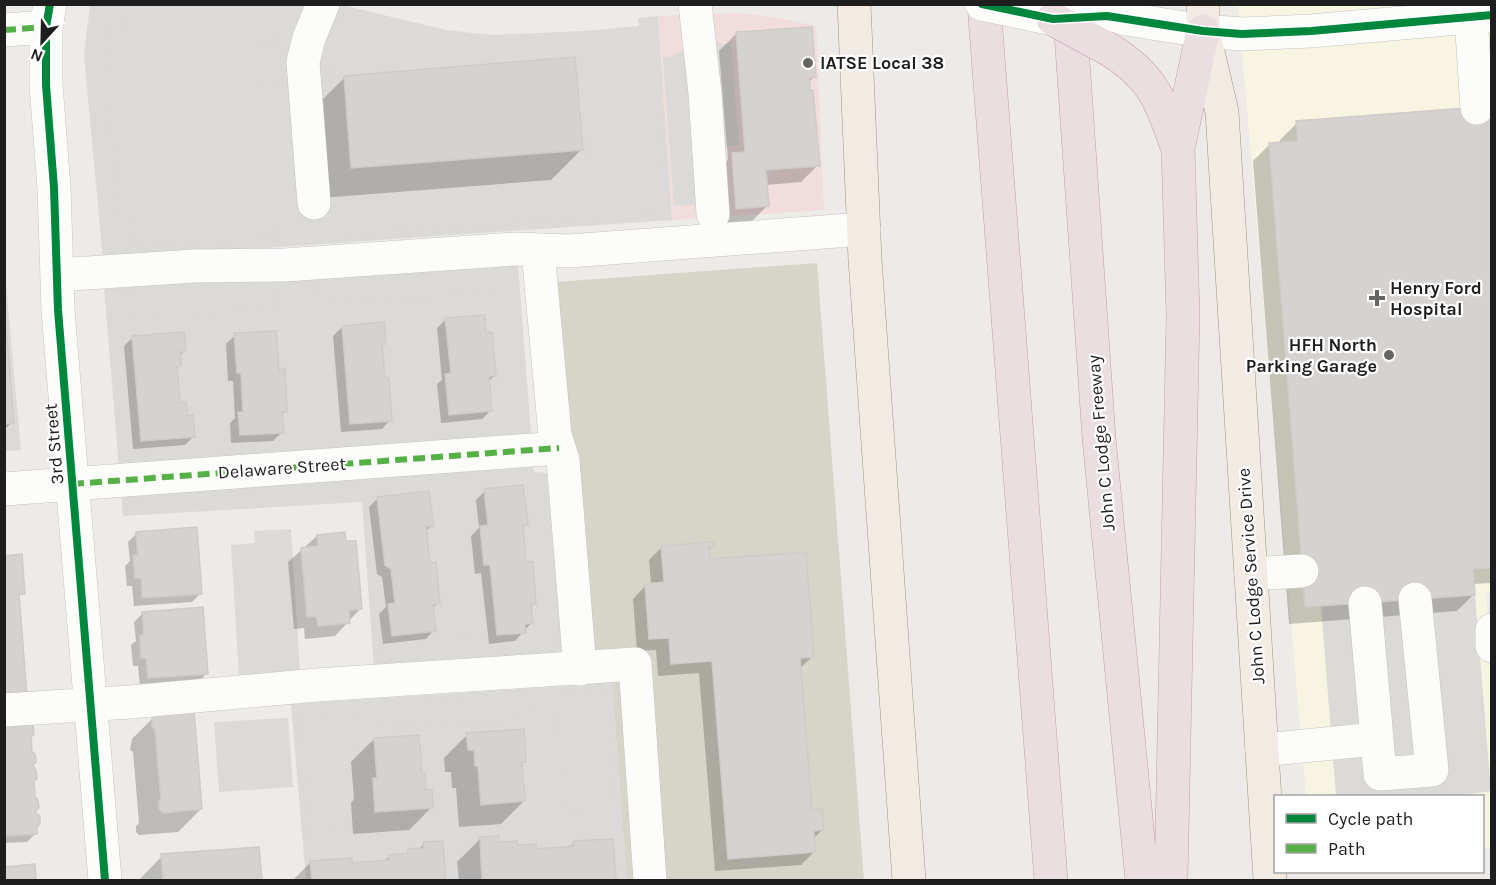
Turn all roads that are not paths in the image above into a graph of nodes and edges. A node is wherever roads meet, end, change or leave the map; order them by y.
1 (323, 4) edge
2 (695, 4) edge
3 (854, 4) edge
4 (983, 4) edge
5 (1078, 11) edge
6 (48, 16) edge
7 (1481, 16) edge
8 (1203, 18) edge
9 (4, 30) edge
10 (1477, 108) dead end
11 (1178, 149) junction
12 (314, 203) dead end
13 (713, 214) dead end
14 (864, 229) junction
15 (538, 251) junction
16 (57, 275) junction
17 (559, 448) junction
18 (72, 484) junction
19 (4, 489) edge
20 (1302, 571) dead end
21 (1251, 574) junction
22 (1415, 599) dead end
23 (1365, 603) dead end
24 (1491, 630) edge
25 (1491, 646) edge
26 (580, 669) junction
27 (89, 704) junction
28 (4, 710) edge
29 (1376, 739) junction
30 (1262, 750) junction
31 (105, 880) edge
32 (650, 880) edge
33 (909, 880) edge
34 (1051, 880) edge
35 (1142, 880) edge
36 (1172, 880) edge
37 (1270, 880) edge

1 - 12 street
2 - 13 street
3 - 14 main road
4 - 5 street, bridge
4 - 34 highway
5 - 8 street
5 - 11 highway, bridge
5 - 35 highway, John C Lodge Freeway
6 - 9 street
6 - 16 street, 3rd Street
7 - 8 street
7 - 10 street
8 - 11 highway
8 - 21 main road, John C Lodge Service Drive
11 - 36 highway
14 - 15 street
14 - 33 main road
15 - 16 street
15 - 17 street
16 - 18 street, 3rd Street
17 - 18 street, Delaware Street
17 - 26 street
18 - 19 street, Delaware Street
18 - 27 street, 3rd Street
20 - 21 street
21 - 30 main road, John C Lodge Service Drive
22 - 29 street
23 - 29 street
24 - 25 street
26 - 27 street
26 - 32 street
27 - 28 street
27 - 31 street, 3rd Street
29 - 30 street
30 - 37 main road, John C Lodge Service Drive

